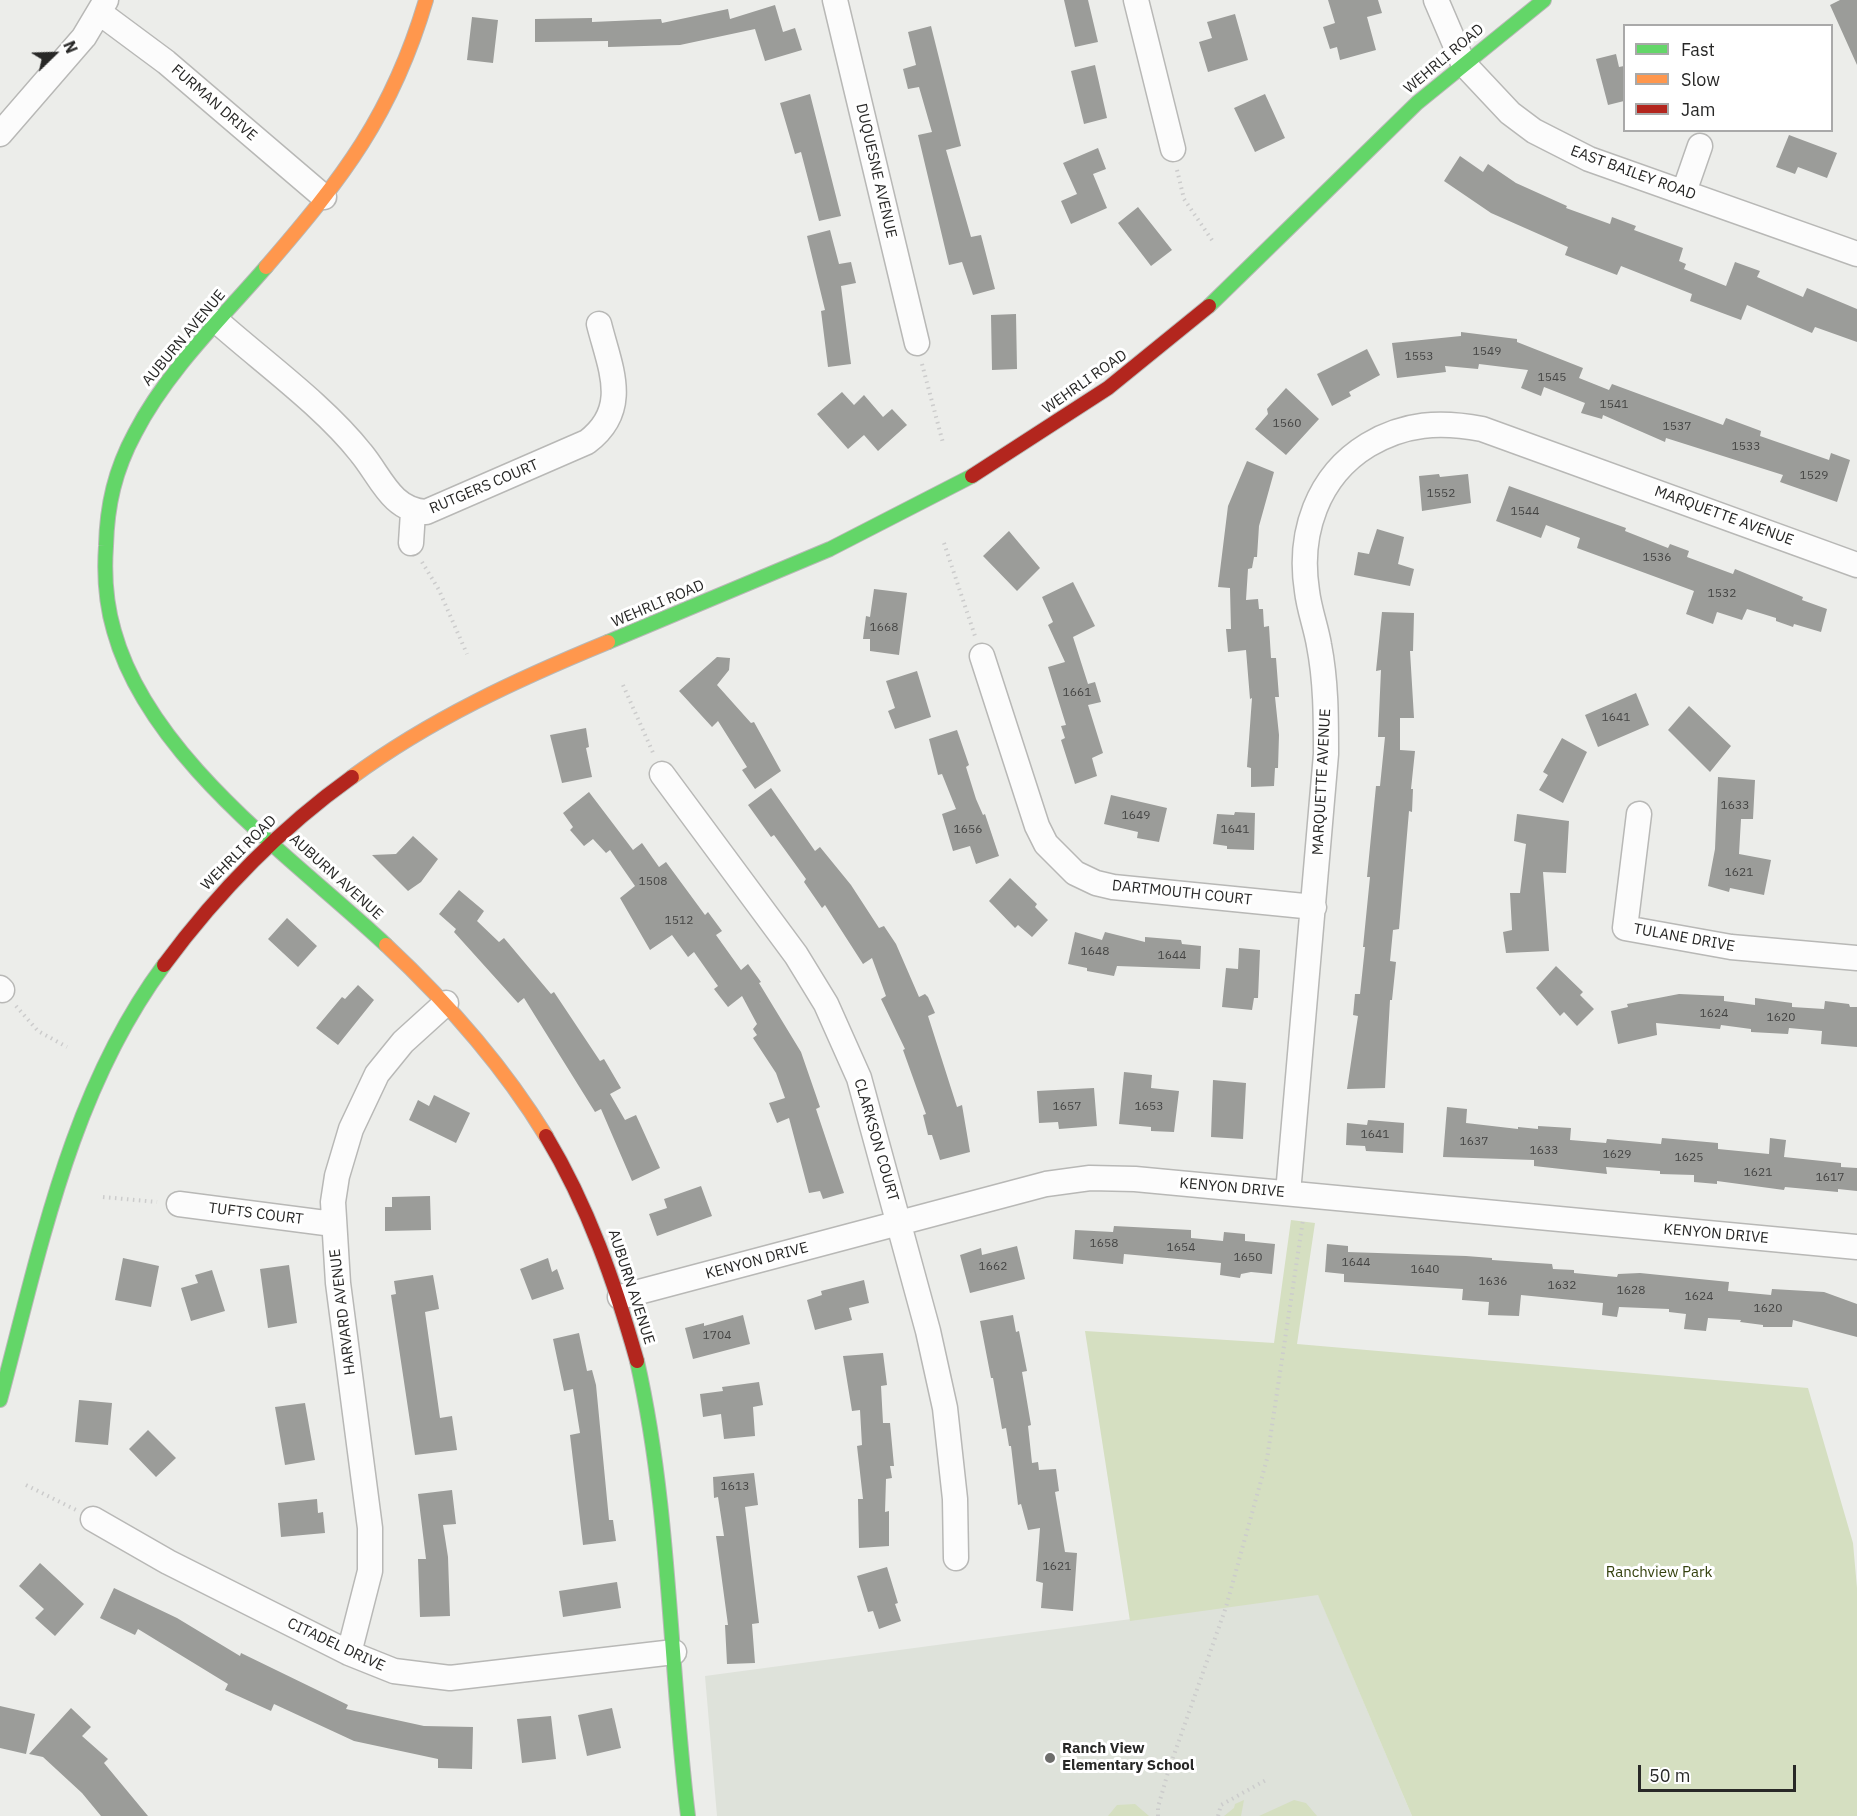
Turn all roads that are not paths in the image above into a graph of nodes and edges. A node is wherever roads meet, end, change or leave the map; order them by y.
1 (426, 0) edge
2 (835, 0) edge
3 (1136, 0) edge
4 (1436, 0) edge
5 (1544, 0) edge
6 (103, 7) edge
7 (1463, 63) junction
8 (0, 134) edge
9 (1700, 146) dead end
10 (1173, 149) road end
11 (1684, 192) junction
12 (324, 197) junction
13 (1857, 254) edge
14 (218, 322) junction
15 (599, 324) dead end
16 (917, 343) road end
17 (413, 512) junction
18 (411, 543) road end
19 (1857, 565) edge
20 (982, 656) road end
21 (662, 774) road end
22 (1639, 814) dead end
23 (272, 841) junction
24 (1314, 907) junction
25 (1857, 958) edge
26 (447, 1003) junction
27 (1288, 1193) junction
28 (179, 1204) road end
29 (899, 1223) junction
30 (333, 1224) junction
31 (1857, 1247) edge
32 (620, 1297) junction
33 (0, 1400) edge
34 (93, 1518) road end
35 (956, 1558) dead end
36 (674, 1652) junction
37 (349, 1653) junction
38 (687, 1816) edge

1 - 12 street, AUBURN AVENUE
2 - 16 street, DUQUESNE AVENUE
3 - 10 street
4 - 7 street, EAST BAILEY ROAD
5 - 7 street, WEHRLI ROAD
6 - 8 street
6 - 12 street, FURMAN DRIVE
7 - 11 street, EAST BAILEY ROAD
7 - 23 street, WEHRLI ROAD
9 - 11 street
11 - 13 street, EAST BAILEY ROAD
12 - 14 street, AUBURN AVENUE
14 - 17 street, RUTGERS COURT
14 - 23 street, AUBURN AVENUE
15 - 17 street, RUTGERS COURT
17 - 18 street
19 - 24 street, MARQUETTE AVENUE
20 - 24 street, DARTMOUTH COURT
21 - 29 street, CLARKSON COURT
22 - 25 street, TULANE DRIVE
23 - 26 street, AUBURN AVENUE
23 - 33 street, WEHRLI ROAD
24 - 27 street, MARQUETTE AVENUE
26 - 30 street, HARVARD AVENUE
26 - 32 street, AUBURN AVENUE
27 - 29 street, KENYON DRIVE
27 - 31 street, KENYON DRIVE
28 - 30 street, TUFTS COURT
29 - 32 street, KENYON DRIVE
29 - 35 street, CLARKSON COURT
30 - 37 street, HARVARD AVENUE
32 - 36 street, AUBURN AVENUE
34 - 37 street, CITADEL DRIVE
36 - 37 street, CITADEL DRIVE
36 - 38 street, AUBURN AVENUE

